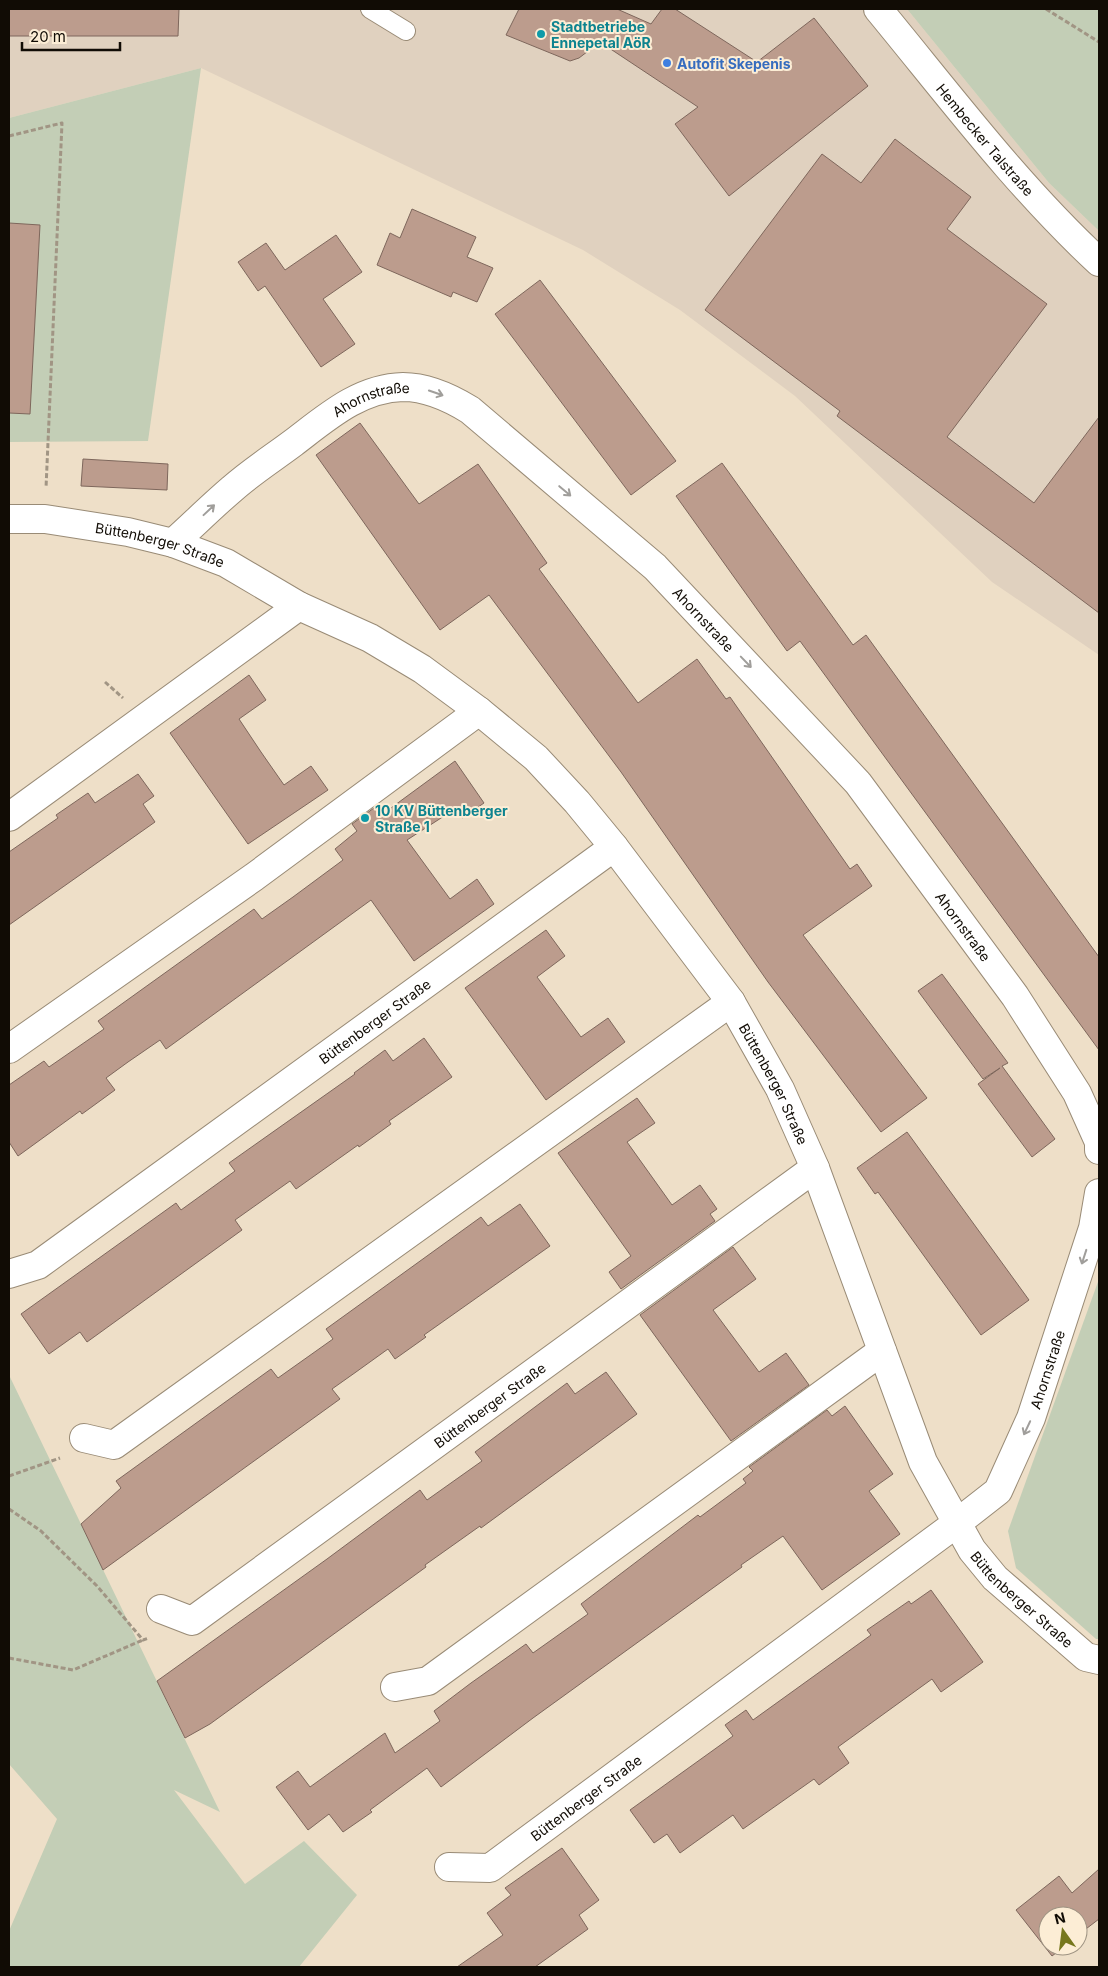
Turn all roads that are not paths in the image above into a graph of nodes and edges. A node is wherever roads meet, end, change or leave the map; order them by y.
1 (370, 9) edge
2 (878, 9) edge
3 (406, 31) dead end
4 (1099, 262) edge
5 (9, 519) edge
6 (173, 543) junction
7 (299, 606) junction
8 (479, 711) junction
9 (9, 817) edge
10 (614, 847) junction
11 (731, 1002) junction
12 (9, 1050) edge
13 (1099, 1150) edge
14 (815, 1168) junction
15 (1099, 1192) edge
16 (9, 1274) edge
17 (882, 1351) junction
18 (84, 1438) dead end
19 (957, 1523) junction
20 (161, 1609) dead end
21 (1099, 1660) edge
22 (395, 1687) dead end
23 (449, 1867) dead end

1 - 3 lane
2 - 4 street, Hembecker Talstraße
5 - 6 street, Büttenberger Straße
6 - 7 street, Büttenberger Straße
6 -> 13 street, Ahornstraße
7 - 8 street, Büttenberger Straße
7 - 9 street
8 - 10 street, Büttenberger Straße
8 - 12 street
10 - 11 street, Büttenberger Straße
10 - 16 street, Büttenberger Straße
11 - 14 street, Büttenberger Straße
11 - 18 street
14 - 17 street, Büttenberger Straße
14 - 20 street, Büttenberger Straße
15 -> 19 street, Ahornstraße
17 - 19 street, Büttenberger Straße
17 - 22 street
19 - 21 street, Büttenberger Straße
19 - 23 street, Büttenberger Straße

